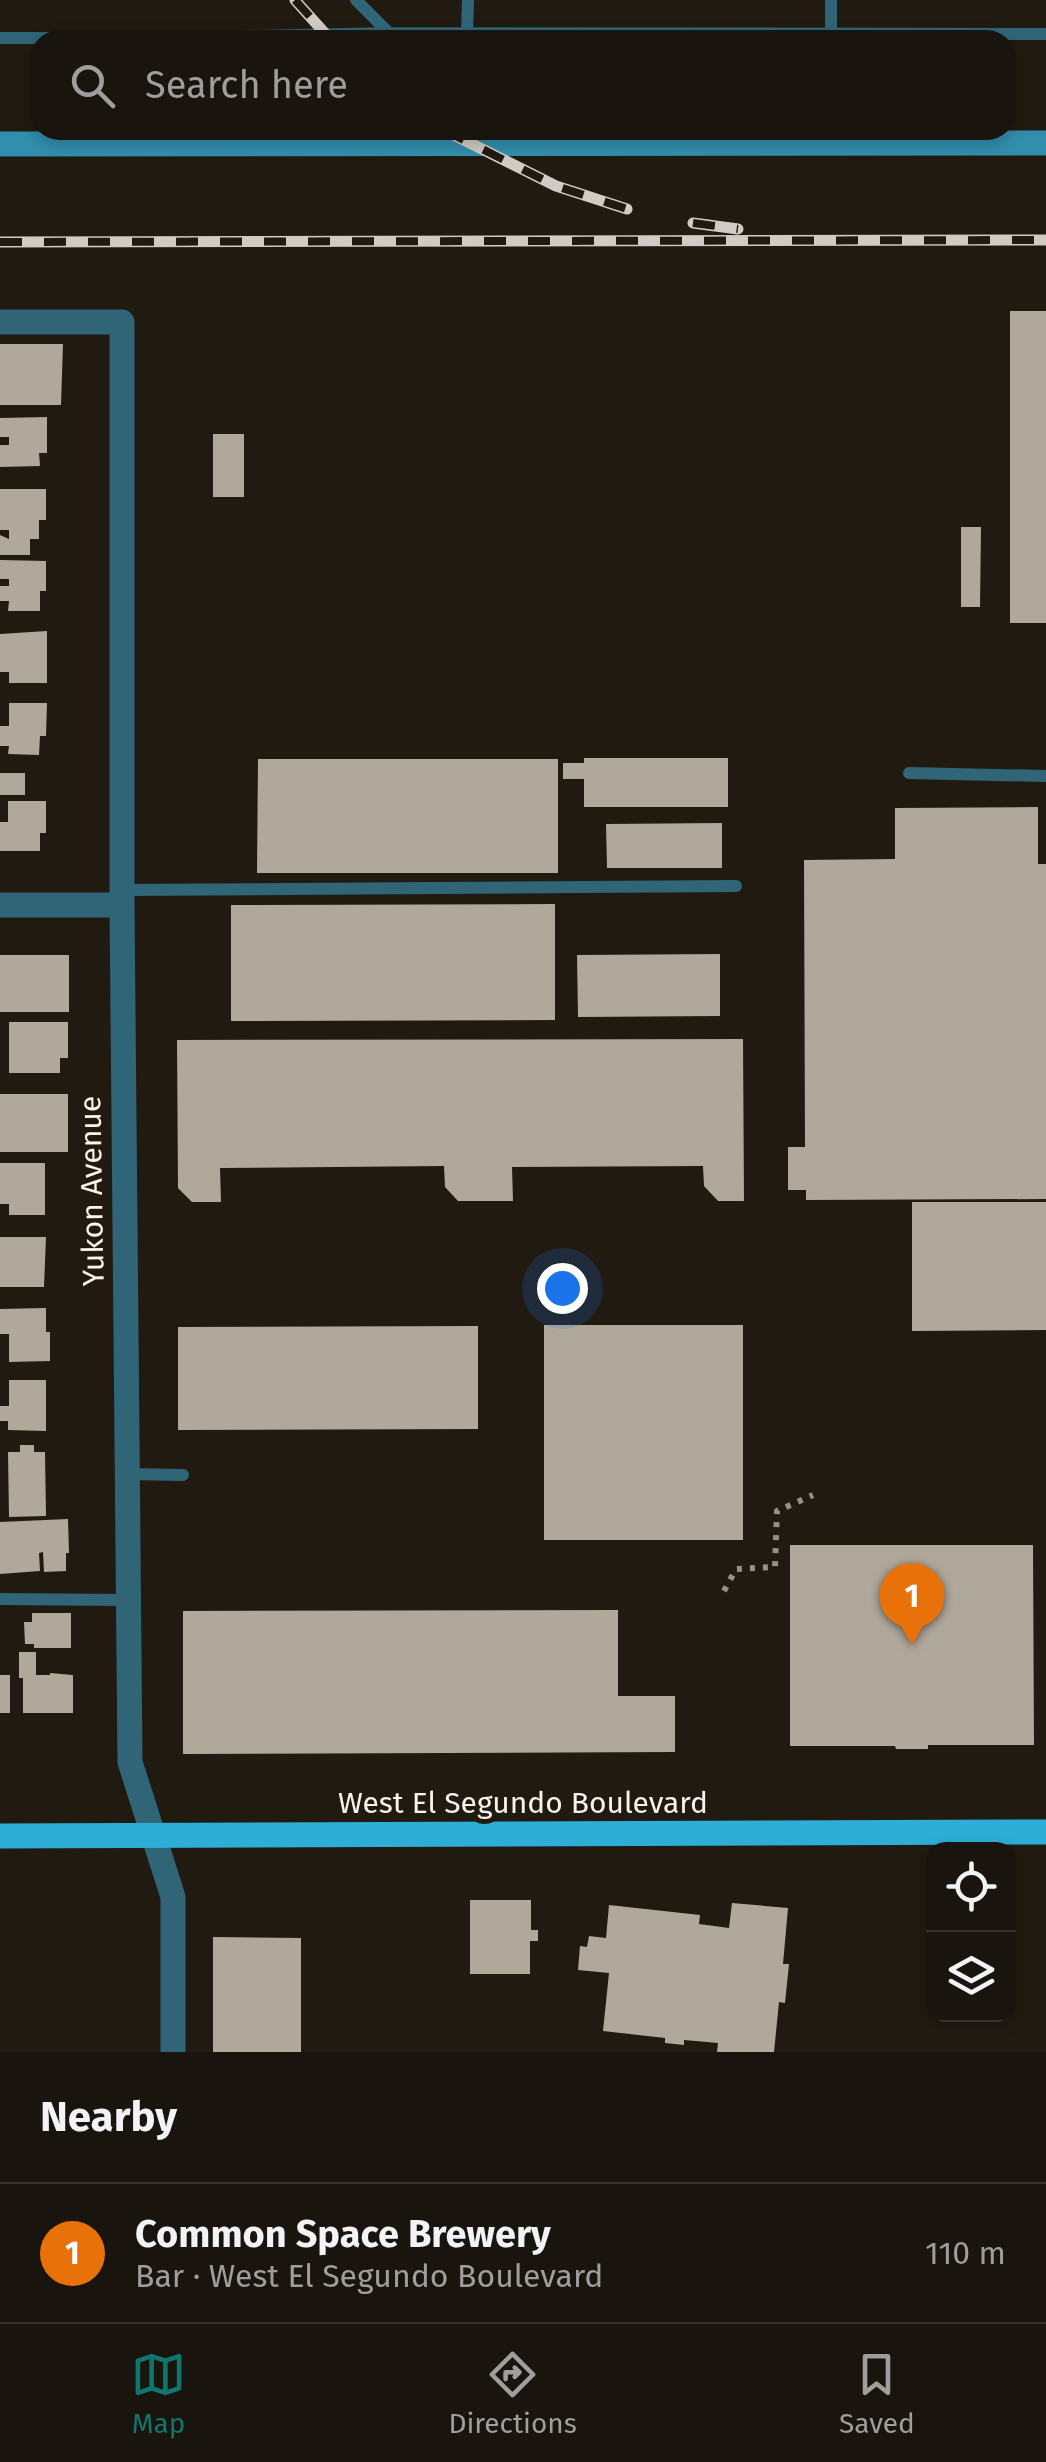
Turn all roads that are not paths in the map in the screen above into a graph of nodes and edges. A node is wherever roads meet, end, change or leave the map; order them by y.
1 (356, 0) edge
2 (468, 0) edge
3 (830, 0) edge
4 (386, 30) edge
5 (467, 30) edge
6 (831, 30) edge
7 (1016, 34) edge
8 (1046, 34) edge
9 (0, 38) edge
10 (30, 38) edge
11 (475, 140) edge
12 (938, 140) edge
13 (1046, 143) edge
14 (0, 144) edge
15 (0, 322) edge
16 (910, 773) dead end
17 (1046, 776) edge
18 (736, 886) dead end
19 (122, 897) junction
20 (0, 905) edge
21 (127, 1474) junction
22 (182, 1475) dead end
23 (0, 1600) edge
24 (128, 1600) junction
25 (1046, 1832) edge
26 (0, 1836) edge
27 (154, 1836) junction
28 (174, 2052) edge

1 - 4 lane
2 - 5 lane
3 - 6 lane
7 - 8 lane
9 - 10 lane
11 - 14 street
12 - 13 street
15 - 19 street, Yukon Avenue
16 - 17 lane
18 - 19 lane
19 - 20 street
19 - 21 street, Yukon Avenue
21 - 22 lane
21 - 24 street, Yukon Avenue
23 - 24 lane
24 - 27 street, Yukon Avenue
25 - 27 main road, West El Segundo Boulevard
26 - 27 main road, West El Segundo Boulevard
27 - 28 street, Yukon Avenue

